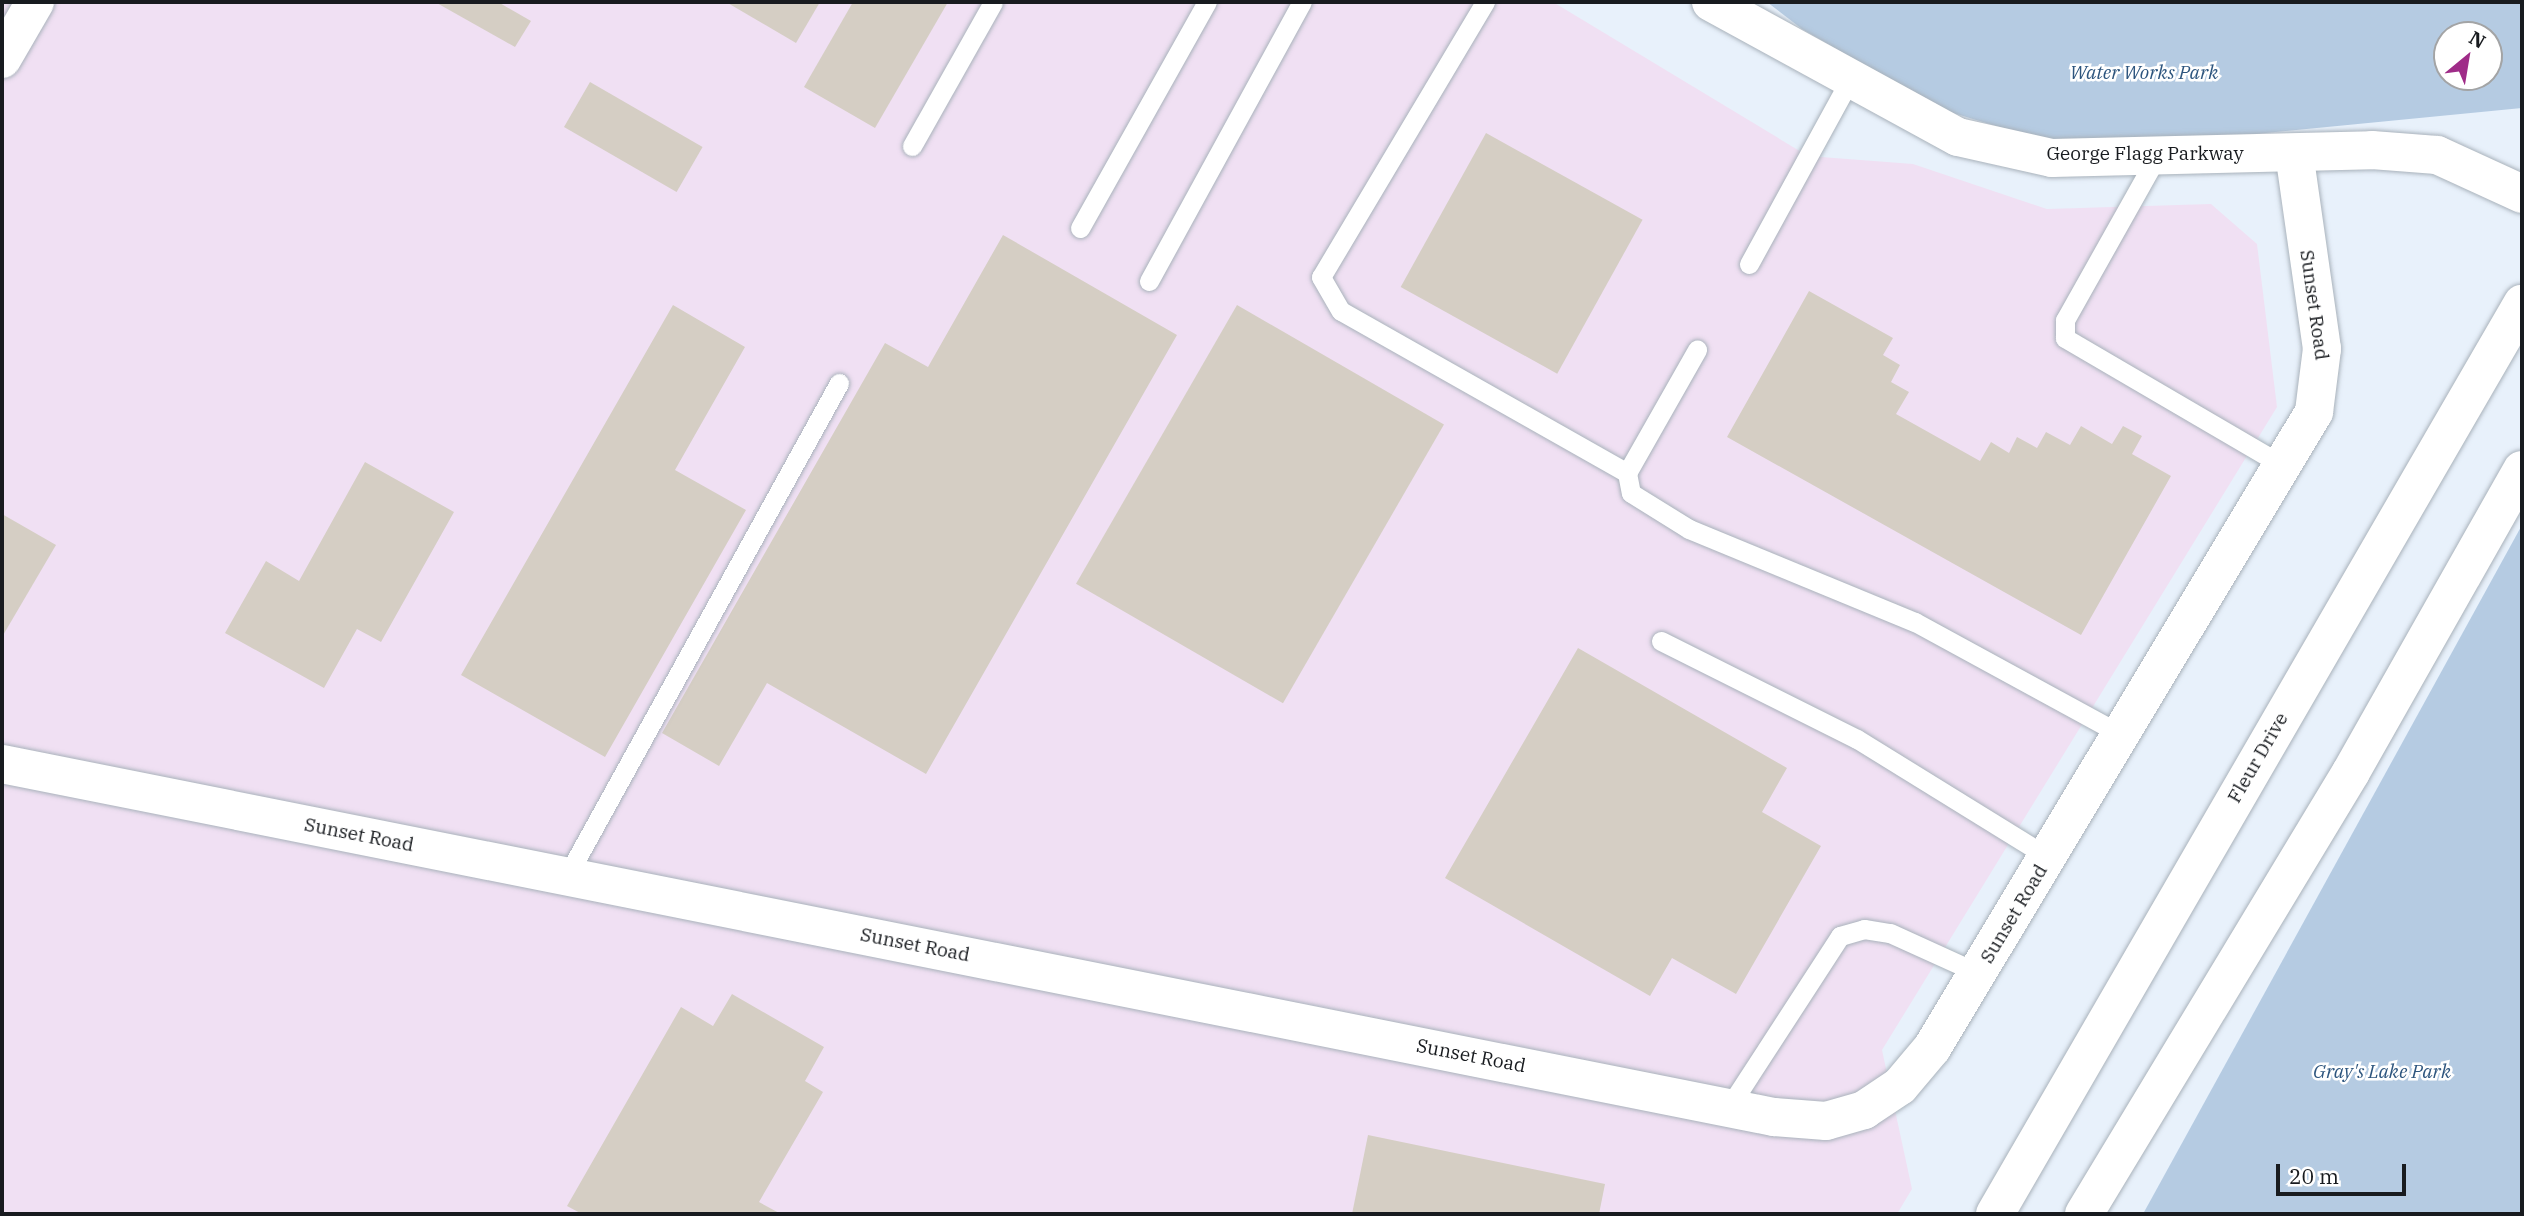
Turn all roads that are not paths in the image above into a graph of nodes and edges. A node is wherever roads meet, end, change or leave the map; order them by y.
1 (35, 2) edge
2 (993, 2) edge
3 (1207, 2) edge
4 (1301, 2) edge
5 (1485, 2) edge
6 (1711, 2) edge
7 (2, 59) edge
8 (1849, 81) junction
9 (912, 146) dead end
10 (2294, 153) junction
11 (2156, 158) junction
12 (2522, 194) edge
13 (1080, 228) dead end
14 (1749, 264) dead end
15 (1149, 281) dead end
16 (2522, 304) edge
17 (1697, 350) dead end
18 (839, 383) dead end
19 (2286, 467) junction
20 (2522, 470) edge
21 (1627, 473) junction
22 (1661, 641) dead end
23 (2122, 735) junction
24 (2, 764) edge
25 (2048, 857) junction
26 (567, 876) junction
27 (1978, 973) junction
28 (1729, 1107) junction
29 (1995, 1214) edge
30 (2084, 1214) edge

1 - 7 street
2 - 9 lane
3 - 13 lane
4 - 15 lane
5 - 21 lane
6 - 8 street, George Flagg Parkway
8 - 11 street, George Flagg Parkway
8 - 14 lane
10 - 11 street, George Flagg Parkway
10 - 12 street, George Flagg Parkway
10 - 19 street, Sunset Road
11 - 19 lane
16 - 29 street, Fleur Drive
17 - 21 lane
18 - 26 lane
19 - 23 street, Sunset Road
20 - 30 street
21 - 23 lane
22 - 25 lane
23 - 25 street, Sunset Road
24 - 26 street, Sunset Road
25 - 27 street, Sunset Road
26 - 28 street, Sunset Road
27 - 28 street, Sunset Road
27 - 28 lane

